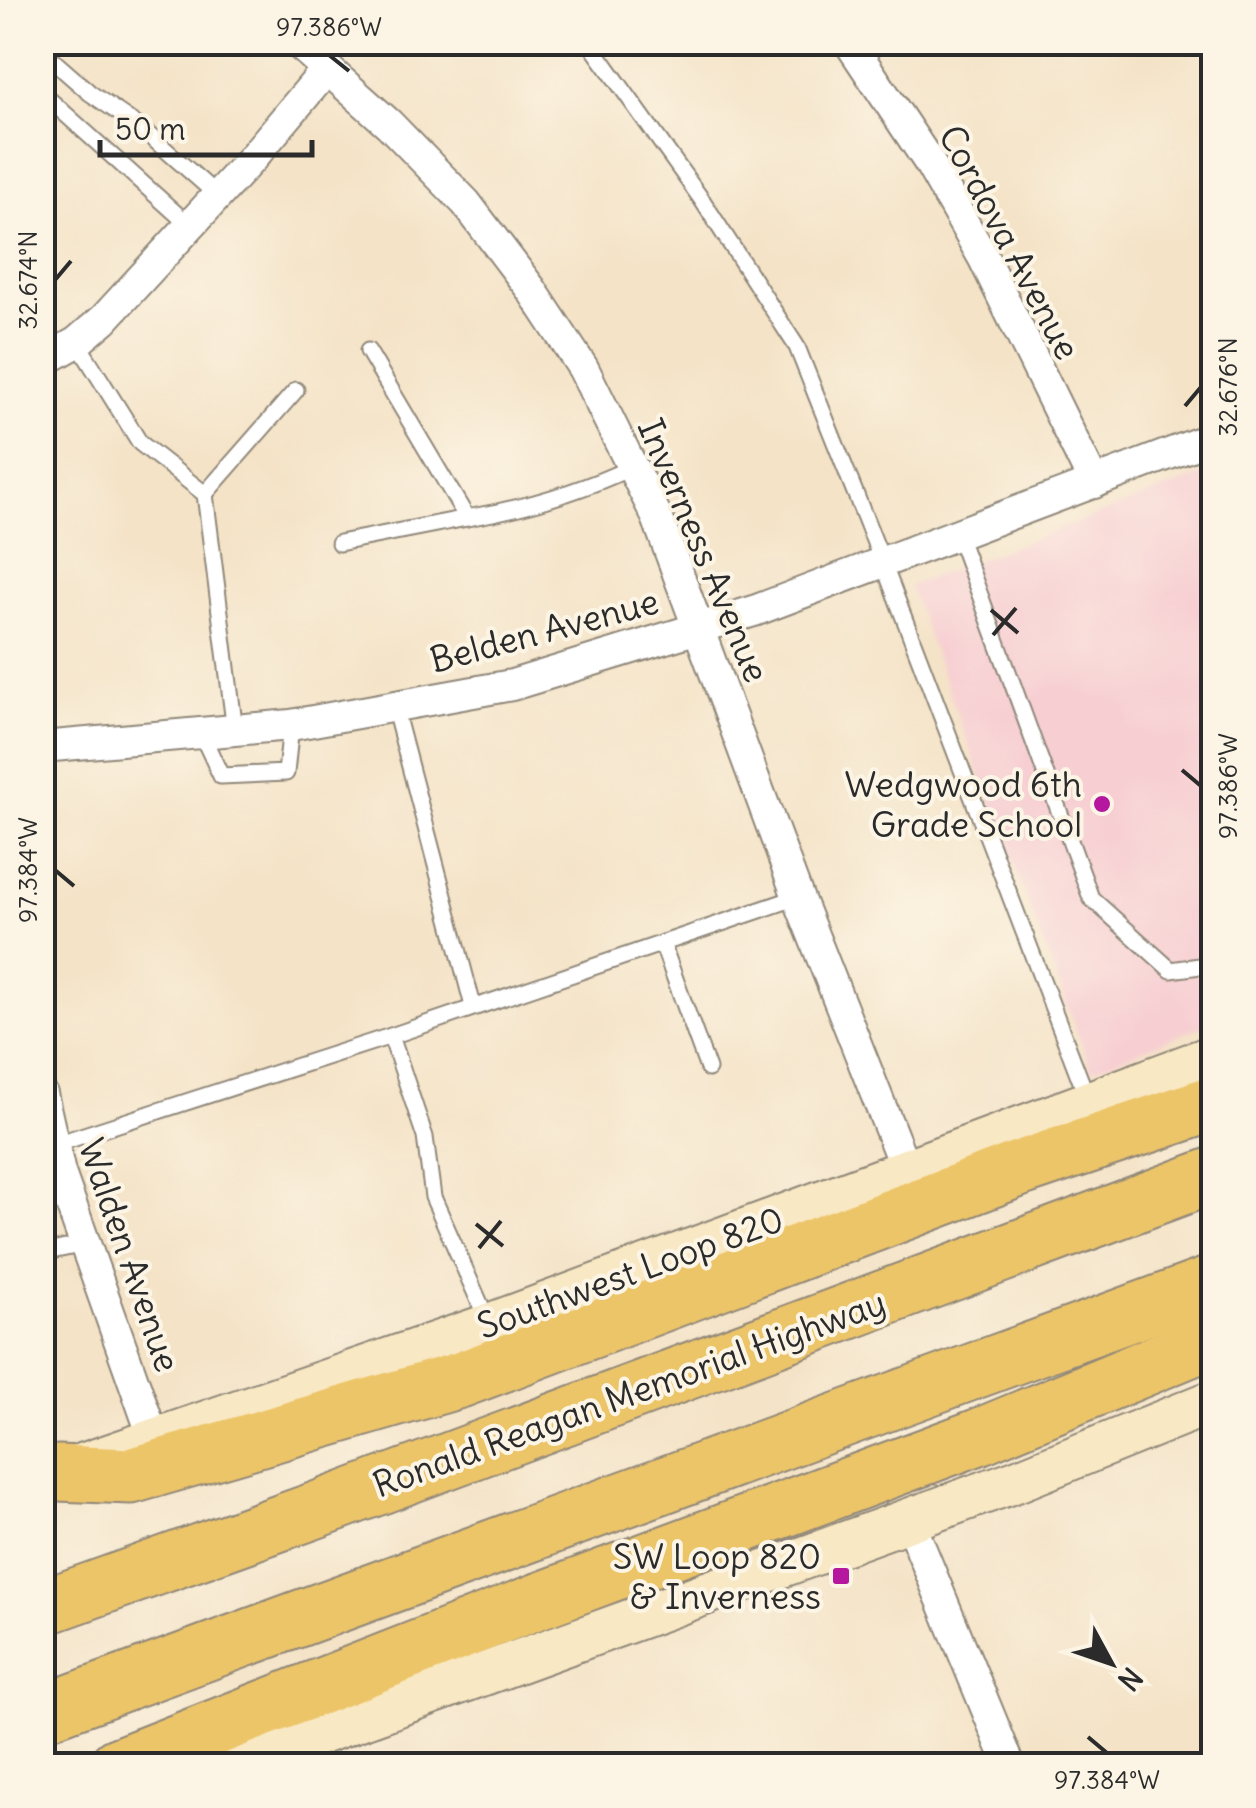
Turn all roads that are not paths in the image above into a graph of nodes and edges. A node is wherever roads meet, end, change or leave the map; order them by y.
1 (589, 42) edge
2 (849, 42) edge
3 (304, 45) edge
4 (42, 51) edge
5 (327, 69) junction
6 (42, 93) edge
7 (218, 196) junction
8 (190, 226) junction
9 (77, 342) junction
10 (368, 351) dead end
11 (42, 362) edge
12 (296, 390) dead end
13 (1214, 437) edge
14 (632, 467) junction
15 (1094, 483) junction
16 (205, 494) junction
17 (468, 518) junction
18 (958, 535) junction
19 (339, 543) dead end
20 (883, 563) junction
21 (700, 627) junction
22 (394, 706) junction
23 (291, 725) junction
24 (235, 731) junction
25 (202, 734) junction
26 (42, 747) edge
27 (798, 897) junction
28 (662, 942) junction
29 (1214, 964) edge
30 (473, 1006) junction
31 (391, 1036) junction
32 (1214, 1056) edge
33 (708, 1068) dead end
34 (42, 1094) edge
35 (1214, 1103) edge
36 (1090, 1104) junction
37 (51, 1165) edge
38 (906, 1170) junction
39 (1214, 1175) edge
40 (85, 1244) junction
41 (42, 1253) edge
42 (1214, 1283) edge
43 (489, 1325) junction
44 (1214, 1338) edge
45 (1214, 1401) edge
46 (154, 1440) junction
47 (50, 1476) edge
48 (909, 1520) junction
49 (42, 1608) edge
50 (42, 1713) edge
51 (117, 1766) edge
52 (230, 1766) edge
53 (1010, 1766) edge

1 - 20 lane
2 - 15 street, Cordova Avenue
3 - 5 street, Inverness Avenue
4 - 7 lane
5 - 7 street
5 - 14 street, Inverness Avenue
6 - 8 lane
7 - 8 street
8 - 9 street
9 - 11 street
9 - 16 lane
10 - 17 lane
12 - 16 lane
13 - 15 street, Belden Avenue
14 - 17 lane
14 - 21 street, Inverness Avenue
15 - 18 street, Belden Avenue
16 - 24 lane
17 - 19 lane
18 - 20 street, Belden Avenue
18 - 29 lane
20 - 21 street, Belden Avenue
20 - 36 lane
21 - 22 street, Belden Avenue
21 - 27 street, Inverness Avenue
22 - 23 street, Belden Avenue
22 - 30 lane
23 - 24 street, Belden Avenue
23 - 25 lane
24 - 25 street, Belden Avenue
25 - 26 street, Belden Avenue
27 - 28 lane
27 - 38 street, Inverness Avenue
28 - 30 lane
28 - 33 lane
30 - 31 lane
31 - 37 lane
31 - 43 lane
32 - 36 main road, Southwest Loop 820
34 - 37 street, Walden Avenue
35 - 47 highway
36 - 38 main road, Southwest Loop 820
37 - 40 street, Walden Avenue
38 - 43 main road, Southwest Loop 820
39 - 49 highway, Ronald Reagan Memorial Highway
40 - 41 lane
40 - 46 street, Walden Avenue
42 - 50 highway
43 - 46 main road, Southwest Loop 820
44 - 51 highway
45 - 48 main road
46 - 47 main road, Southwest Loop 820
48 - 52 main road
48 - 53 street

